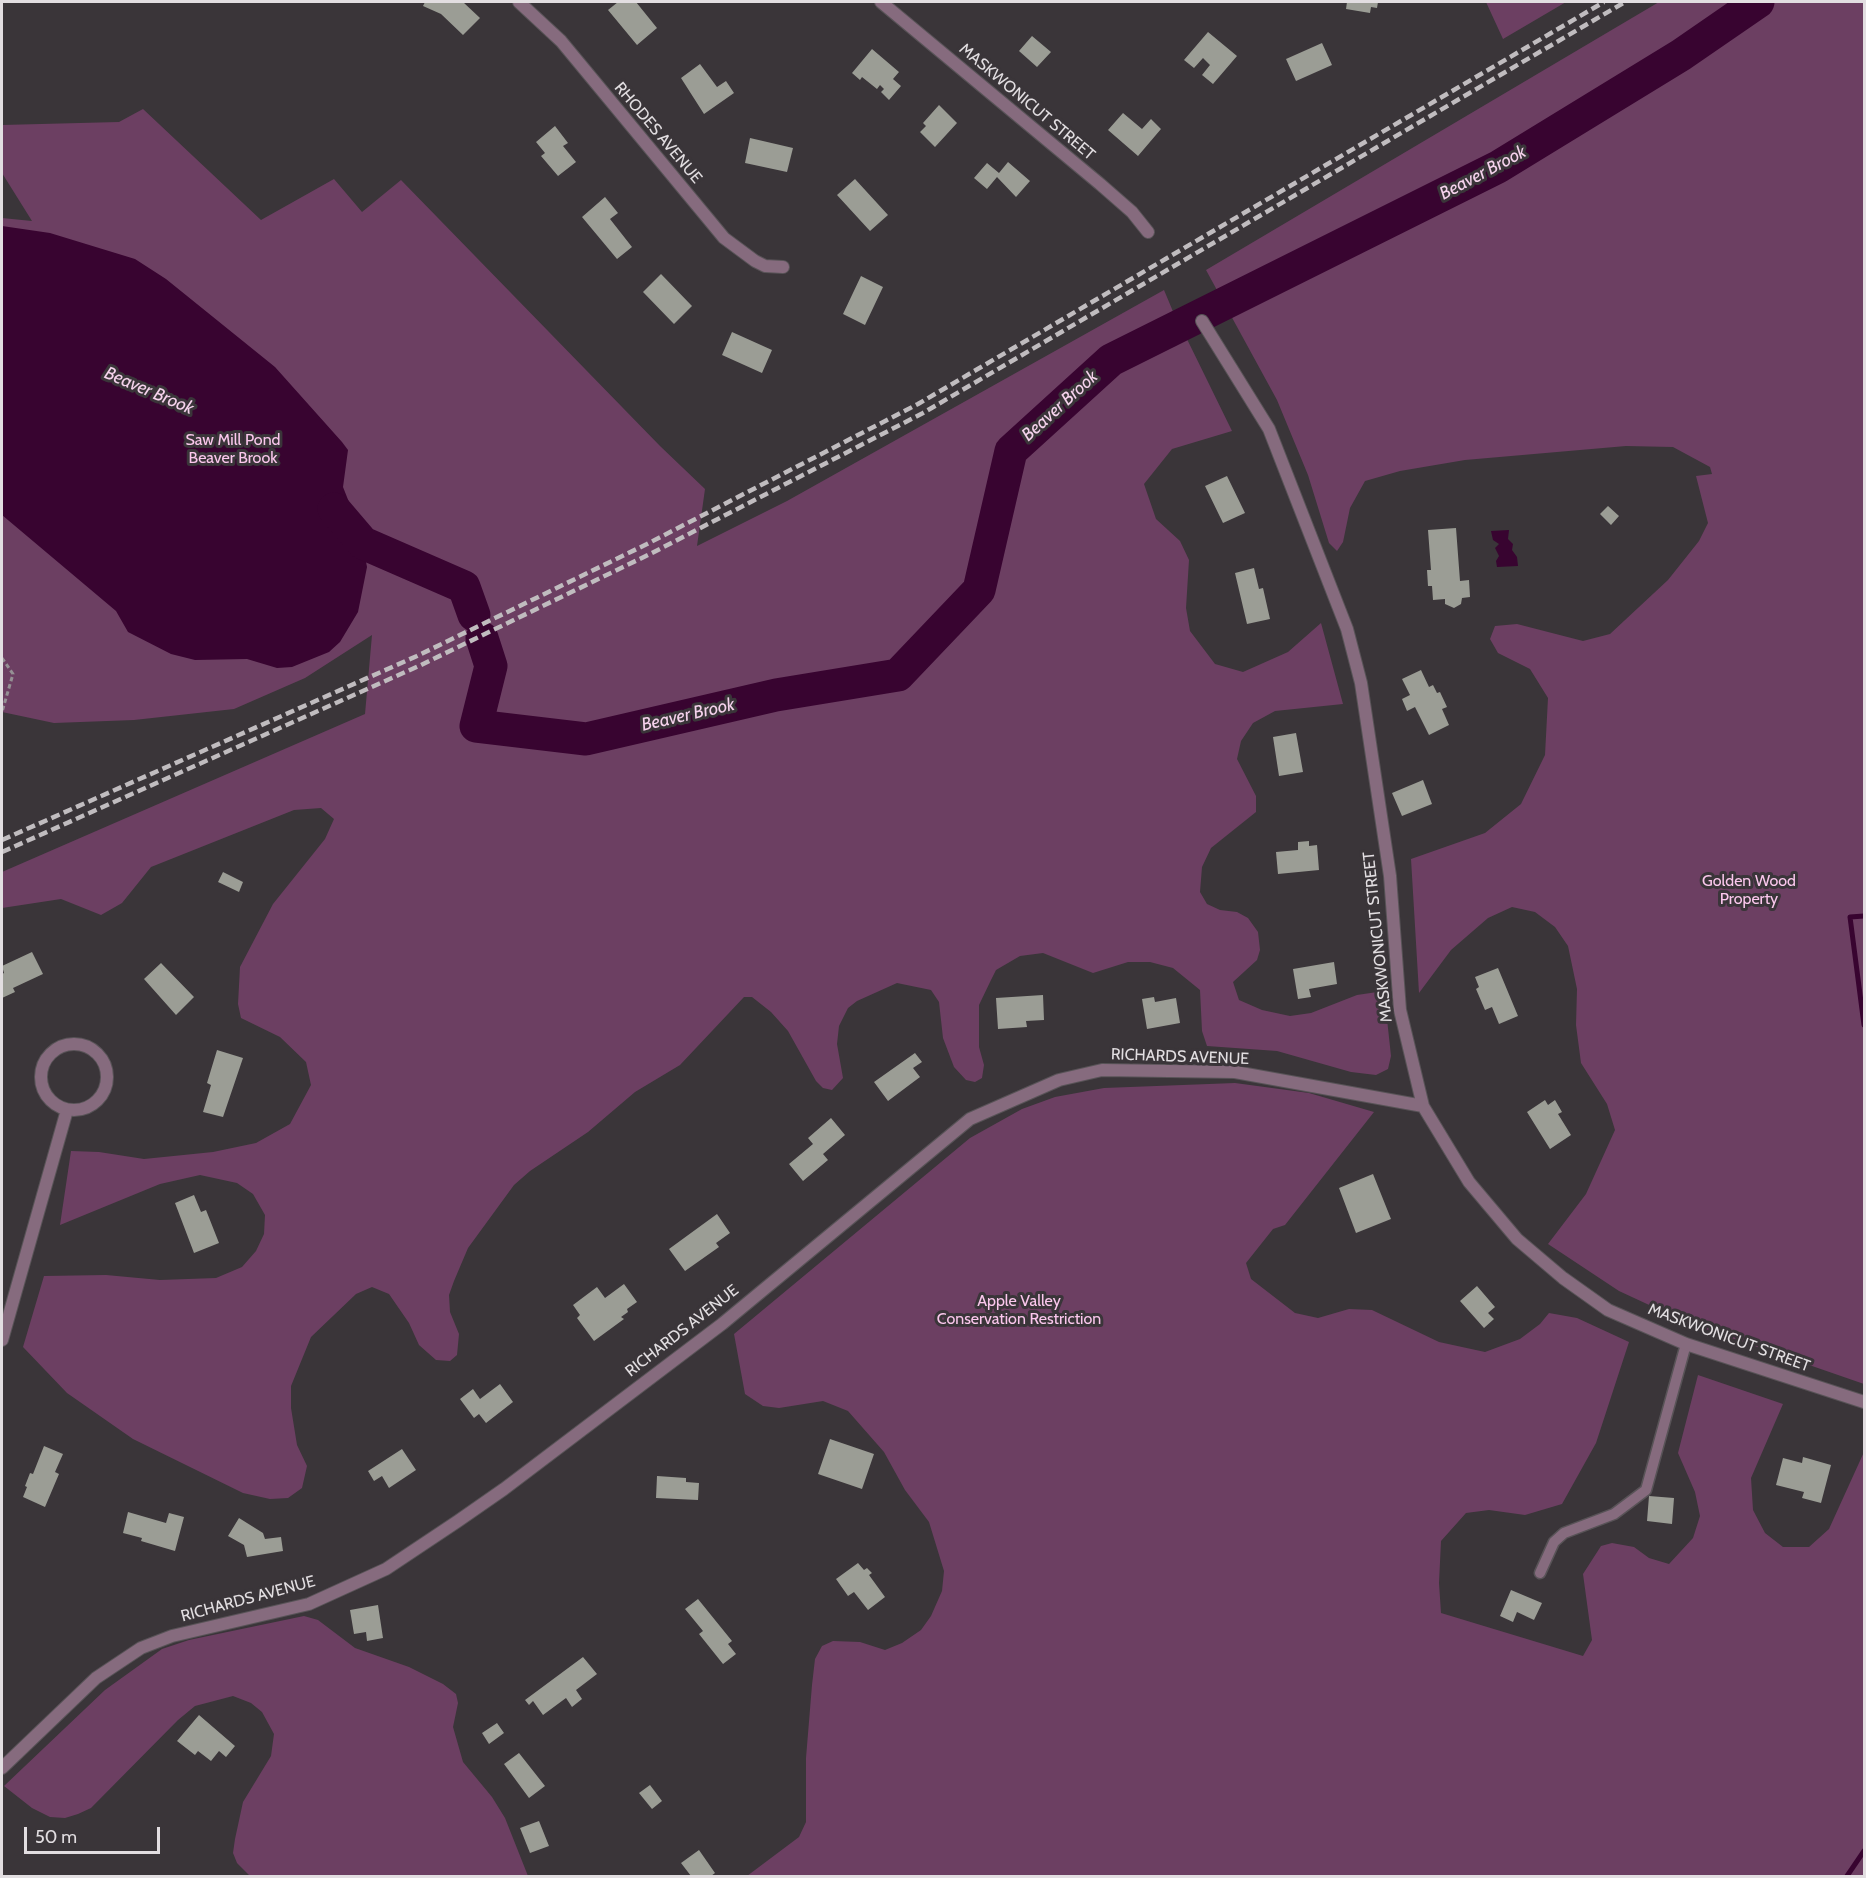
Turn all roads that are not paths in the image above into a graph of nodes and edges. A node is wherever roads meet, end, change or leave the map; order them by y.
1 (519, 2) edge
2 (881, 2) edge
3 (1148, 232) dead end
4 (783, 267) dead end
5 (1202, 321) dead end
6 (1423, 1106) junction
7 (67, 1110) junction
8 (2, 1340) edge
9 (1686, 1344) junction
10 (1864, 1402) edge
11 (1540, 1572) dead end
12 (2, 1768) edge

1 - 4 street, RHODES AVENUE
2 - 3 street, MASKWONICUT STREET
5 - 6 street, MASKWONICUT STREET
6 - 9 street, MASKWONICUT STREET
6 - 12 street, RICHARDS AVENUE
7 - 7 street
7 - 8 street
9 - 10 street, MASKWONICUT STREET
9 - 11 lane

